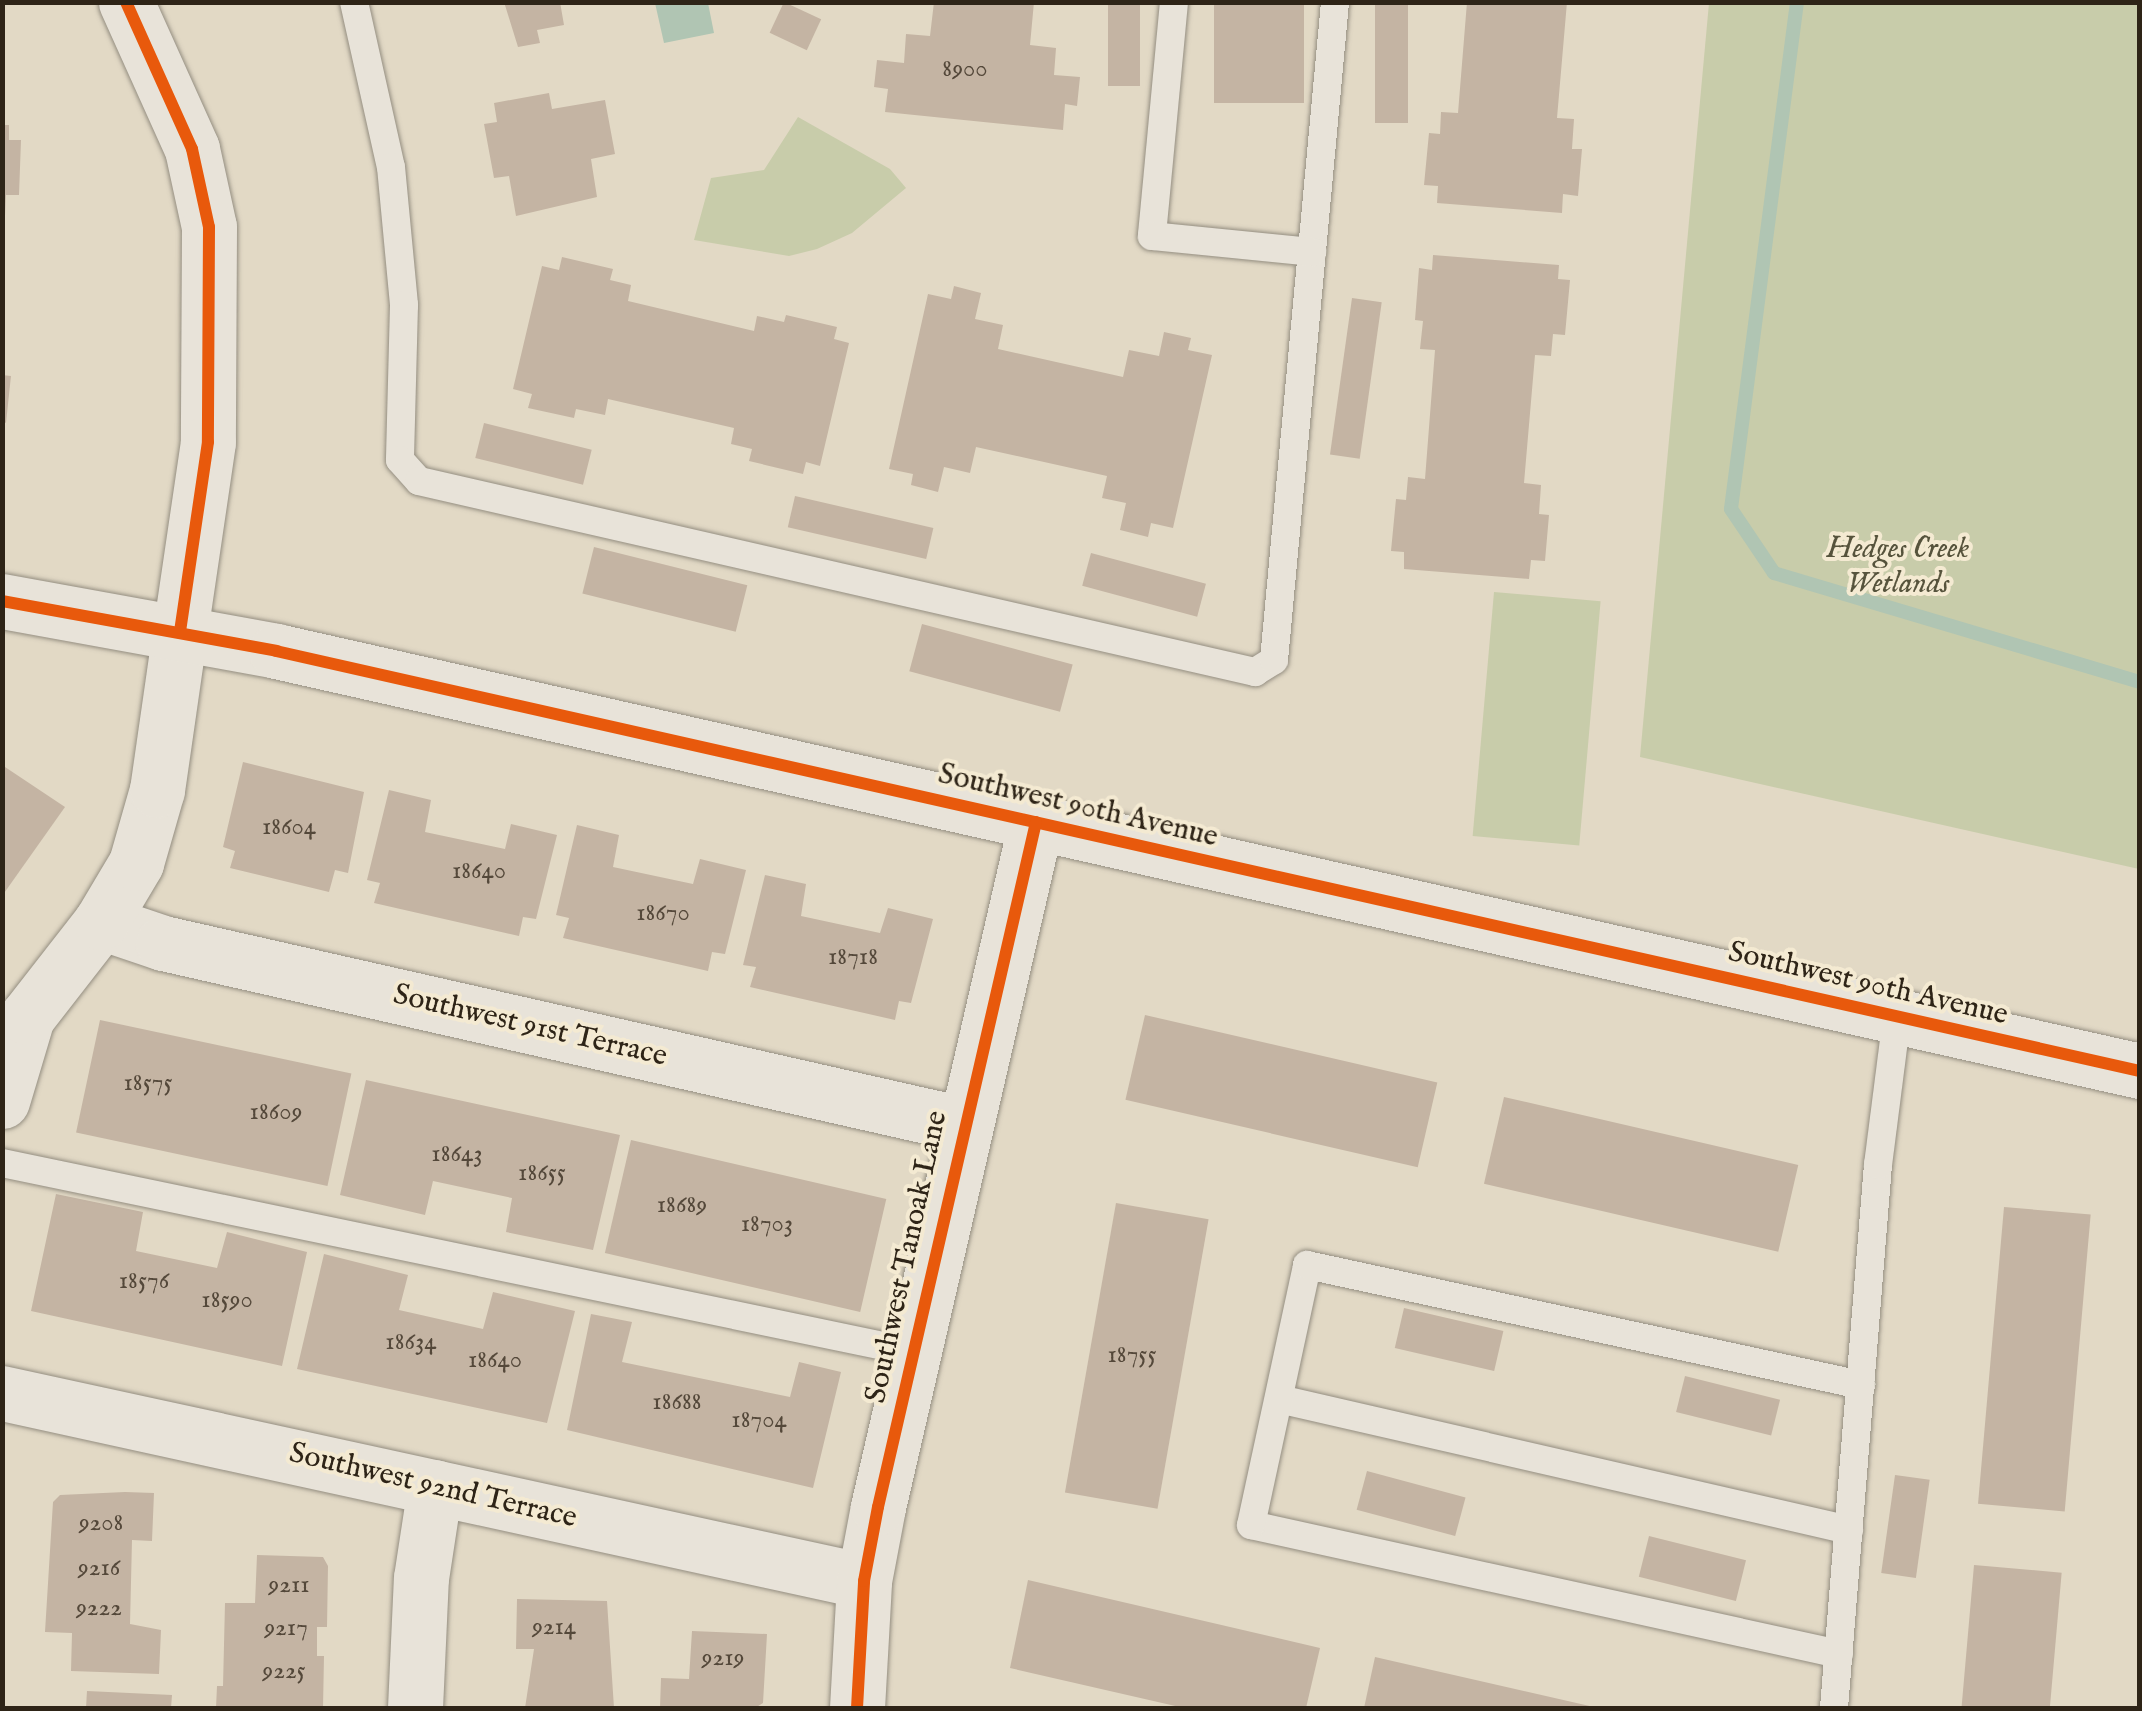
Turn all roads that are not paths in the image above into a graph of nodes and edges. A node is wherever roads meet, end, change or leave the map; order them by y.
1 (126, 2) edge
2 (354, 2) edge
3 (1174, 2) edge
4 (1335, 2) edge
5 (1312, 252) junction
6 (2, 601) edge
7 (180, 631) junction
8 (1036, 822) junction
9 (100, 922) junction
10 (1897, 1016) junction
11 (2140, 1071) edge
12 (2, 1101) edge
13 (962, 1124) junction
14 (2, 1163) edge
15 (912, 1352) junction
16 (1860, 1385) junction
17 (2, 1393) edge
18 (1279, 1399) junction
19 (434, 1487) junction
20 (1849, 1530) junction
21 (864, 1581) junction
22 (1839, 1654) junction
23 (415, 1708) edge
24 (857, 1708) edge
25 (1834, 1708) edge

1 - 7 street
2 - 5 lane
3 - 5 lane
4 - 5 lane
6 - 7 street, Southwest 90th Avenue
7 - 8 street, Southwest 90th Avenue
7 - 9 street
8 - 10 street, Southwest 90th Avenue
8 - 13 street, Southwest Tanoak Lane
9 - 12 street
9 - 13 street, Southwest 91st Terrace
10 - 11 street, Southwest 90th Avenue
10 - 16 lane
13 - 15 street, Southwest Tanoak Lane
14 - 15 lane
15 - 21 street, Southwest Tanoak Lane
16 - 18 lane
16 - 20 lane
17 - 19 street, Southwest 92nd Terrace
18 - 20 lane
18 - 22 lane
19 - 21 street, Southwest 92nd Terrace
19 - 23 street
20 - 22 lane
21 - 24 street, Southwest Tanoak Lane
22 - 25 lane

